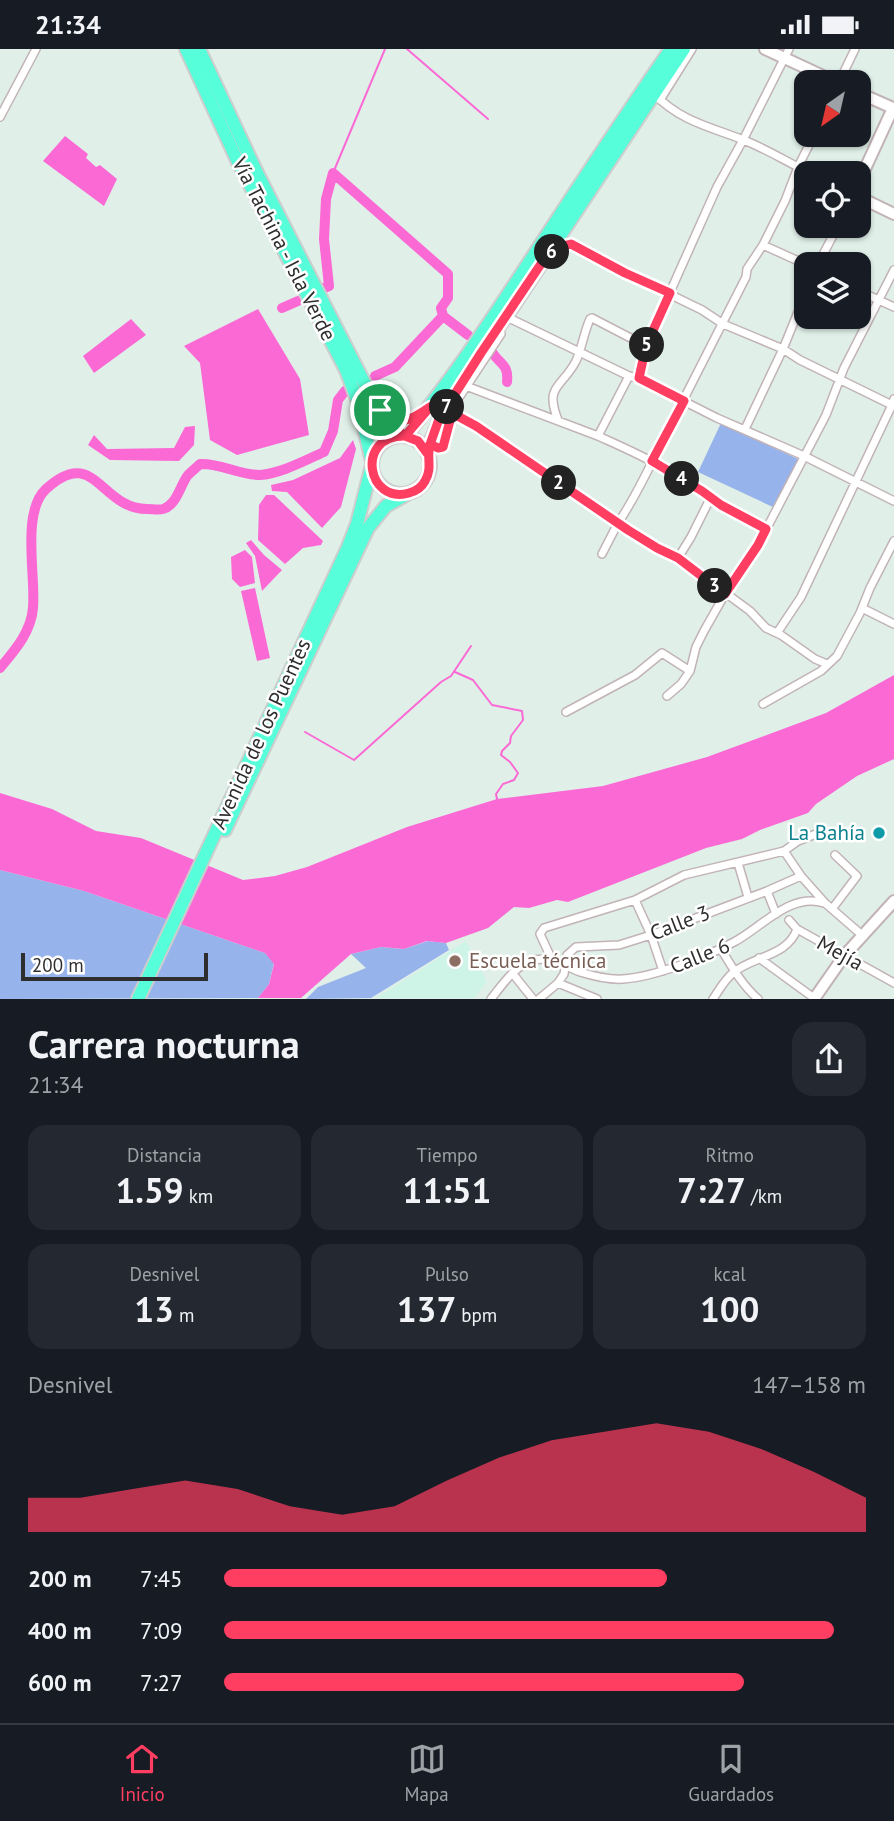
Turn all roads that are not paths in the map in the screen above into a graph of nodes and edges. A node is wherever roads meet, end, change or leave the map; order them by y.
1 (36, 49) edge
2 (186, 49) edge
3 (671, 49) edge
4 (684, 49) edge
5 (692, 49) edge
6 (765, 49) edge
7 (855, 49) edge
8 (200, 50) edge
9 (787, 54) edge
10 (816, 70) edge
11 (844, 70) edge
12 (657, 97) junction
13 (872, 98) edge
14 (894, 107) edge
15 (0, 117) edge
16 (743, 140) junction
17 (869, 161) edge
18 (794, 165) edge
19 (794, 177) edge
20 (871, 203) edge
21 (894, 214) edge
22 (763, 245) junction
23 (545, 258) junction
24 (794, 259) edge
25 (894, 270) edge
26 (670, 293) junction
27 (871, 297) edge
28 (878, 300) junction
29 (894, 307) edge
30 (509, 317) junction
31 (794, 322) edge
32 (723, 324) junction
33 (646, 346) junction
34 (783, 349) junction
35 (579, 353) junction
36 (629, 376) junction
37 (639, 378) junction
38 (839, 379) junction
39 (466, 386) junction
40 (684, 401) junction
41 (893, 403) edge
42 (430, 407) junction
43 (380, 410) junction
44 (452, 413) junction
45 (558, 420) junction
46 (744, 429) junction
47 (405, 436) junction
48 (598, 436) junction
49 (429, 449) junction
50 (804, 456) junction
51 (371, 460) junction
52 (652, 461) junction
53 (856, 481) junction
54 (407, 494) junction
55 (711, 496) junction
56 (894, 501) edge
57 (618, 523) junction
58 (766, 529) junction
59 (894, 541) edge
60 (603, 554) dead end
61 (678, 558) junction
62 (725, 594) junction
63 (862, 608) junction
64 (894, 624) edge
65 (777, 632) junction
66 (827, 664) junction
67 (690, 671) junction
68 (667, 696) dead end
69 (763, 704) dead end
70 (566, 712) dead end
71 (223, 825) junction
72 (824, 833) dead end
73 (784, 851) junction
74 (835, 855) dead end
75 (738, 863) junction
76 (801, 876) junction
77 (767, 891) junction
78 (748, 897) junction
79 (635, 900) junction
80 (894, 901) edge
81 (825, 903) junction
82 (832, 909) junction
83 (776, 913) junction
84 (789, 920) dead end
85 (797, 929) junction
86 (651, 935) junction
87 (862, 935) junction
88 (722, 949) junction
89 (844, 956) junction
90 (759, 958) junction
91 (552, 960) junction
92 (566, 966) junction
93 (663, 971) junction
94 (734, 972) junction
95 (513, 974) junction
96 (150, 982) junction
97 (558, 983) junction
98 (894, 983) edge
99 (757, 998) edge
100 (814, 998) edge
101 (138, 999) edge
102 (147, 999) edge
103 (491, 999) edge
104 (533, 999) edge
105 (539, 999) edge
106 (597, 999) edge
107 (713, 999) edge

1 - 15 street
2 - 51 main road, Vía Tachina - Isla Verde
3 - 42 main road
4 - 12 main road
5 - 12 street
6 - 9 street
7 - 11 street
8 - 43 main road, Vía Tachina - Isla Verde
9 - 10 street
9 - 16 street
12 - 16 street
12 - 23 main road
13 - 14 street
14 - 17 street
16 - 18 street
16 - 26 street
19 - 22 street
20 - 21 street
22 - 24 street
22 - 32 street
23 - 26 street
23 - 30 main road
25 - 28 street
26 - 32 street
26 - 33 street
27 - 28 street
28 - 29 street
28 - 38 street
30 - 35 street
30 - 39 street
30 - 49 main road
31 - 34 street
32 - 34 street
32 - 40 street
33 - 35 street
33 - 37 street
34 - 38 street
34 - 46 street
35 - 36 street
35 - 45 street
36 - 37 street
36 - 48 street
37 - 40 street
38 - 41 street
38 - 50 street
39 - 44 street
39 - 45 street
40 - 46 street
40 - 52 street
41 - 53 street
42 - 43 main road
42 - 47 main road
43 - 47 main road, Vía Tachina - Isla Verde
44 - 49 street
44 - 57 street
45 - 48 street
46 - 50 street
47 - 49 main road
47 - 51 main road
48 - 52 street
49 - 54 main road
50 - 53 street
50 - 58 street
51 - 54 main road
51 - 71 main road, Avenida de los Puentes
52 - 55 street
52 - 57 street
53 - 56 street
53 - 65 street
54 - 71 main road, Avenida de los Puentes
55 - 58 street
55 - 61 street
57 - 60 street
57 - 61 street
58 - 62 street
59 - 63 street
61 - 62 street
62 - 65 street
62 - 67 street
63 - 64 street
63 - 66 street
65 - 66 street
66 - 69 street
67 - 68 street
67 - 70 street
71 - 96 main road, Avenida de los Puentes
72 - 73 street
73 - 75 street
73 - 76 street
74 - 82 street
75 - 78 street
75 - 79 street
76 - 77 street, Calle 3
76 - 81 street
77 - 78 street, Calle 3
77 - 83 street
78 - 86 street, Calle 3
79 - 86 street
79 - 91 street
80 - 87 street
81 - 82 street
81 - 83 street, Calle 6
82 - 87 street
83 - 88 street, Calle 6
84 - 85 street, Mejía
85 - 89 street, Mejía
85 - 90 street
86 - 92 street, Calle 3
86 - 93 street
87 - 89 street
88 - 93 street, Calle 6
88 - 94 street
89 - 98 street, Mejía
89 - 100 street
90 - 94 street
90 - 100 street
91 - 92 street, Calle 6
91 - 95 street
92 - 93 street, Calle 6
92 - 97 street
94 - 99 street
94 - 107 street
95 - 103 street
95 - 104 street
96 - 101 main road, Avenida de los Puentes
96 - 102 main road, Avenida de los Puentes
97 - 105 street
97 - 106 street

